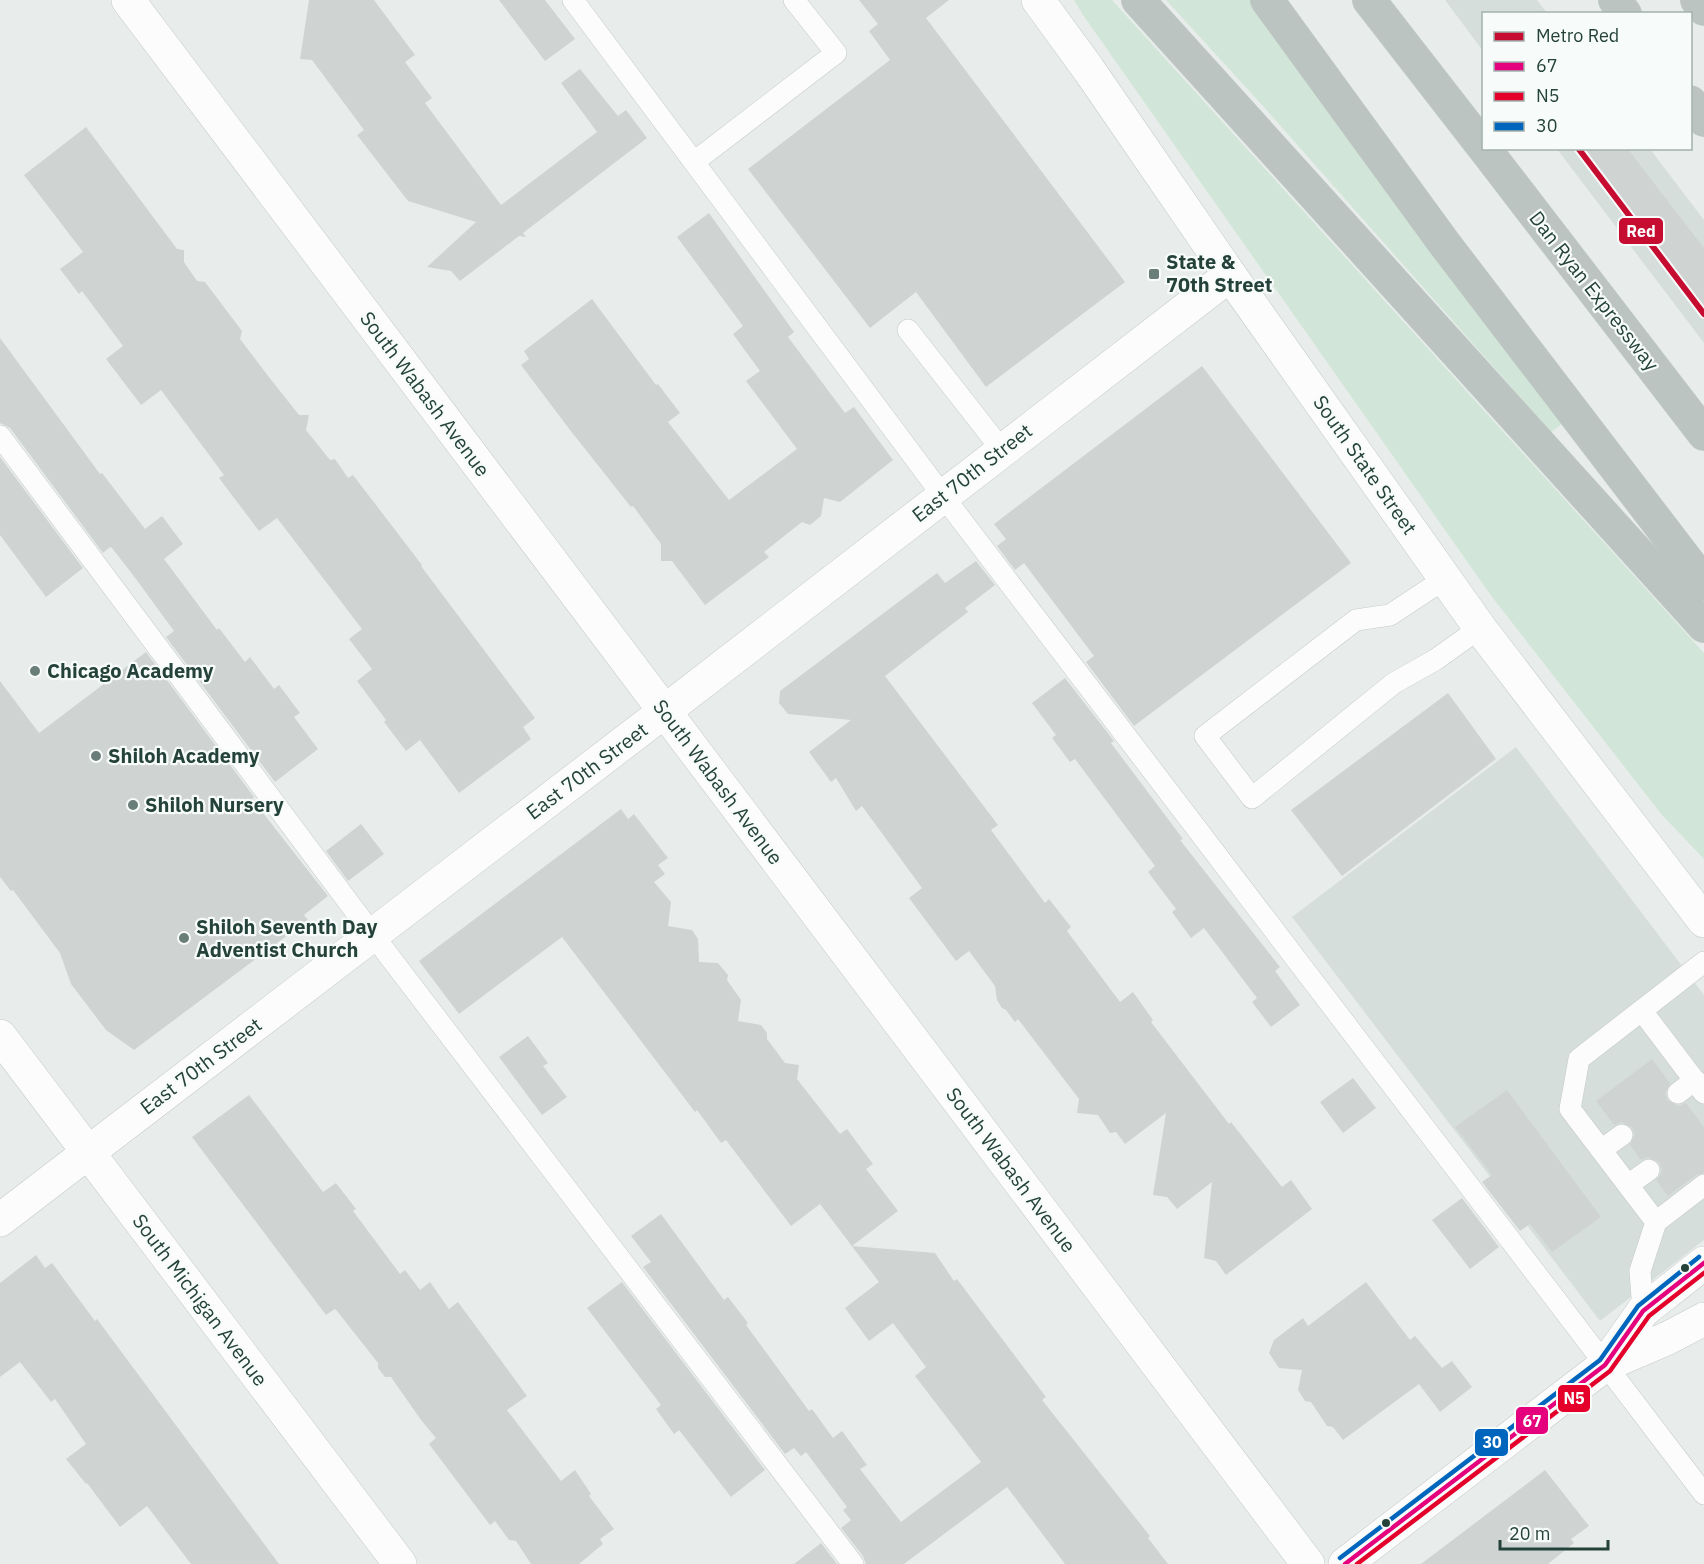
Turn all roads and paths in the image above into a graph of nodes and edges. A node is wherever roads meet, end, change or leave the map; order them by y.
1 (128, 0) edge
2 (573, 0) edge
3 (794, 0) edge
4 (1038, 0) edge
5 (1138, 0) edge
6 (1267, 0) edge
7 (1369, 0) edge
8 (1697, 0) edge
9 (1704, 9) edge
10 (1692, 105) edge
11 (1704, 120) edge
12 (1482, 145) edge
13 (1486, 150) edge
14 (694, 162) junction
15 (1230, 275) junction
16 (908, 330) dead end
17 (1704, 434) edge
18 (0, 436) edge
19 (1002, 450) junction
20 (943, 496) junction
21 (1446, 578) junction
22 (1704, 583) edge
23 (1704, 626) edge
24 (1480, 628) junction
25 (665, 711) junction
26 (1704, 921) edge
27 (373, 935) junction
28 (1704, 962) edge
29 (1642, 1011) junction
30 (0, 1036) edge
31 (1692, 1089) edge
32 (1622, 1135) dead end
33 (1601, 1150) junction
34 (88, 1153) junction
35 (1649, 1170) dead end
36 (1628, 1185) junction
37 (1704, 1185) edge
38 (0, 1220) edge
39 (1656, 1222) junction
40 (1704, 1263) edge
41 (1643, 1311) junction
42 (1704, 1319) edge
43 (1605, 1365) junction
44 (1704, 1494) edge
45 (400, 1564) edge
46 (853, 1564) edge
47 (1308, 1564) edge
48 (1345, 1564) edge

1 - 25 street, South Wabash Avenue
2 - 14 lane
3 - 14 lane
4 - 15 street, South State Street
5 - 23 highway
6 - 22 highway
7 - 12 highway, Dan Ryan Expressway
8 - 9 highway
10 - 11 highway
13 - 17 highway, Dan Ryan Expressway
14 - 20 lane
15 - 19 street, East 70th Street
15 - 21 street, South State Street
16 - 19 lane
18 - 27 lane
19 - 20 street, East 70th Street
20 - 25 street, East 70th Street
20 - 43 lane
21 - 24 street, South State Street
21 - 24 lane
24 - 26 street, South State Street
25 - 27 street, East 70th Street
25 - 47 street, South Wabash Avenue
27 - 34 street, East 70th Street
27 - 46 lane
28 - 29 lane
29 - 31 lane
29 - 33 lane
30 - 34 street, South Michigan Avenue
32 - 33 lane
33 - 36 lane
34 - 38 street, East 70th Street
34 - 45 street, South Michigan Avenue
35 - 36 lane
36 - 39 lane
37 - 39 lane
39 - 41 lane
40 - 41 street
41 - 43 street
42 - 43 street
43 - 44 lane
43 - 48 street

